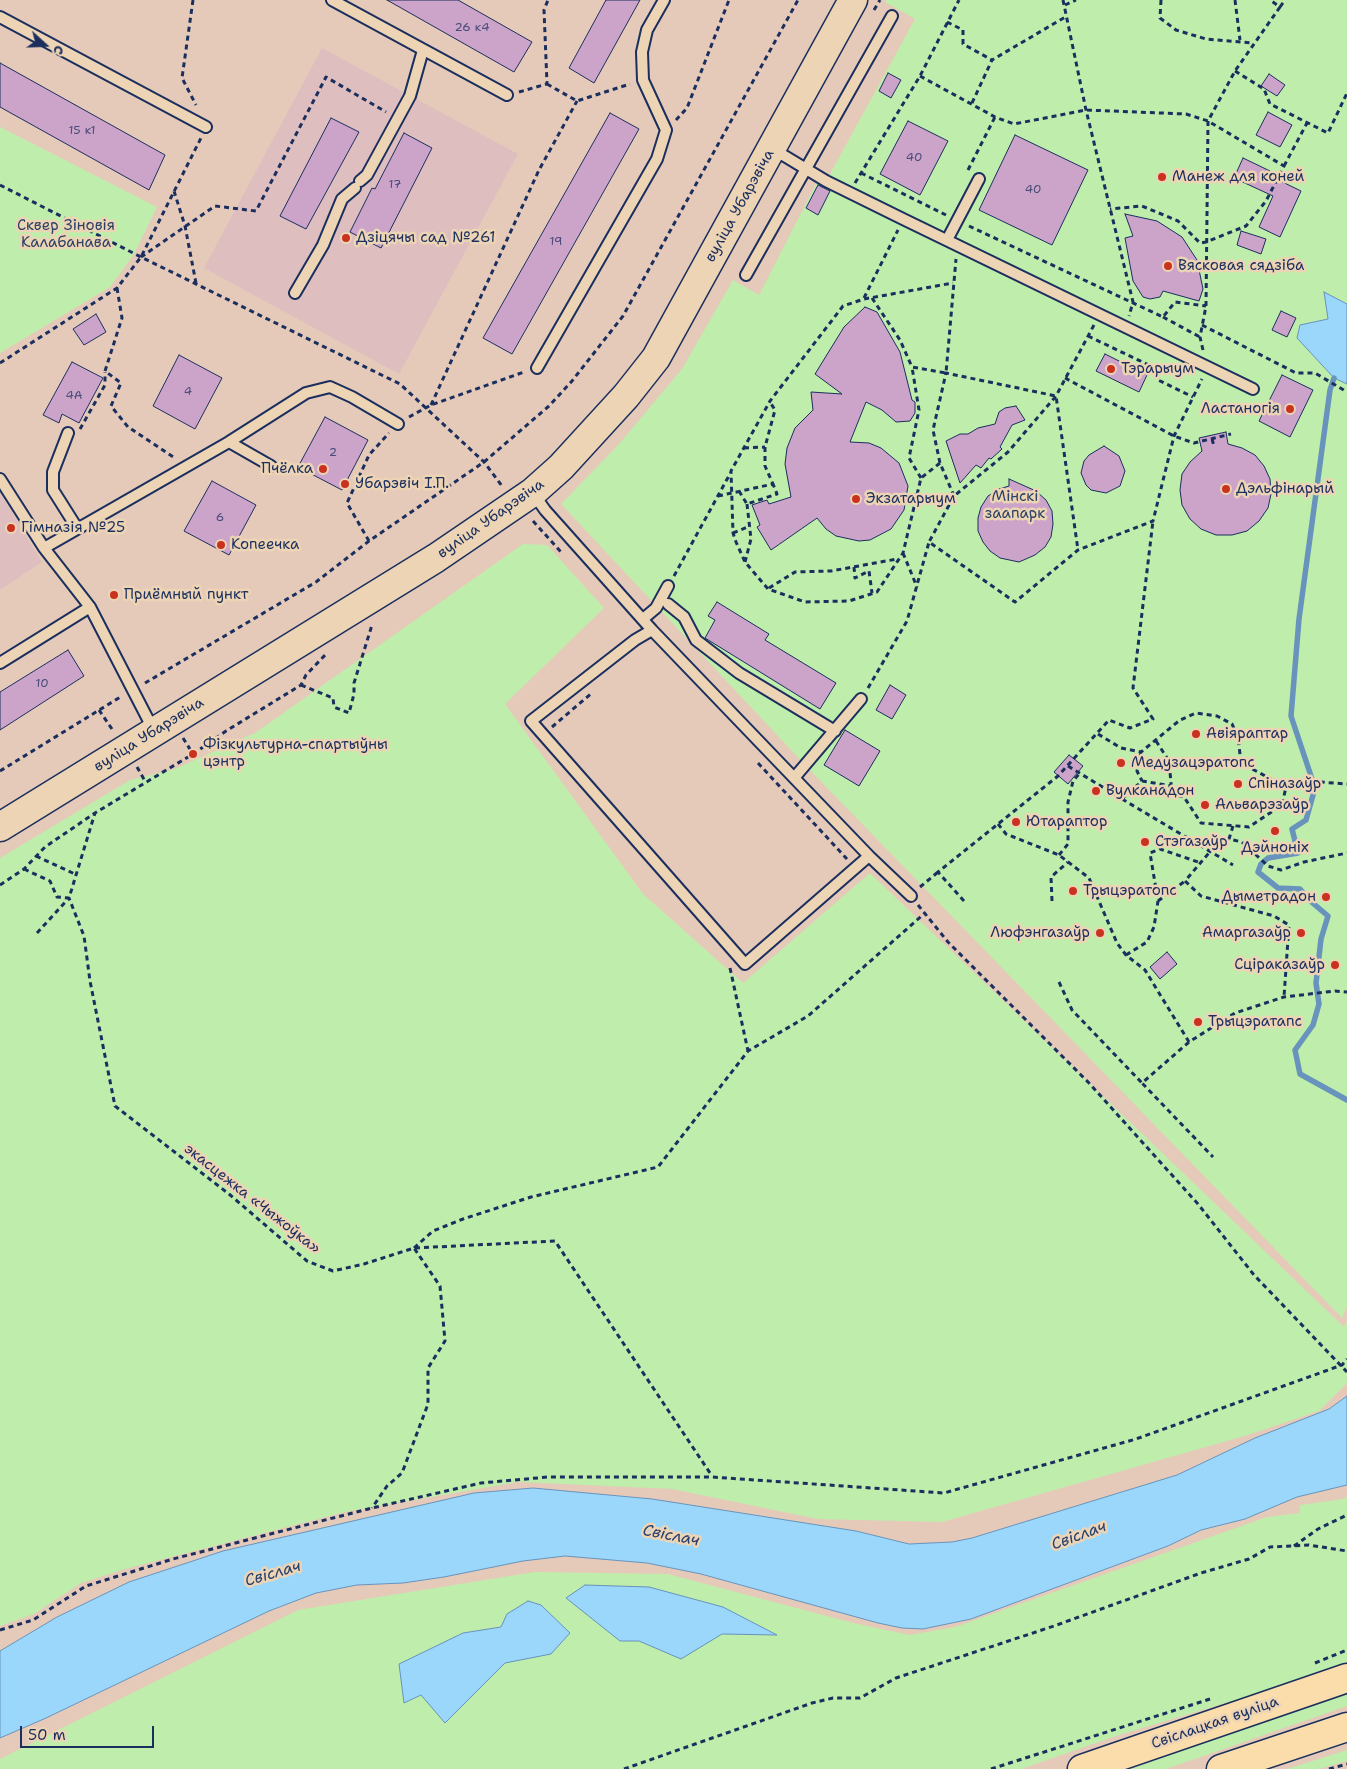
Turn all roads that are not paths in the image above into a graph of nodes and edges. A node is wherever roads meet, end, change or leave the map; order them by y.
1 (332, 0) edge
2 (664, 0) edge
3 (863, 6) edge
4 (892, 16) dead end
5 (0, 17) edge
6 (423, 50) junction
7 (507, 95) road end
8 (206, 127) road end
9 (772, 148) junction
10 (805, 168) junction
11 (979, 178) dead end
12 (947, 240) junction
13 (746, 275) dead end
14 (295, 293) dead end
15 (537, 368) road end
16 (1253, 389) dead end
17 (398, 424) road end
18 (68, 433) road end
19 (228, 442) junction
20 (271, 466) dead end
21 (0, 478) edge
22 (539, 501) junction
23 (77, 528) junction
24 (44, 548) junction
25 (668, 586) road end
26 (668, 604) dead end
27 (90, 607) junction
28 (643, 619) junction
29 (652, 630) junction
30 (0, 663) edge
31 (861, 699) road end
32 (154, 731) junction
33 (835, 731) junction
34 (794, 778) junction
35 (0, 827) edge
36 (869, 856) junction
37 (911, 896) road end
38 (1347, 1678) edge
39 (1347, 1727) edge
40 (1082, 1769) edge
41 (1221, 1769) edge

1 - 6 lane
2 - 15 lane
3 - 9 main road, вуліца Убарэвіча
4 - 10 lane
5 - 8 lane
6 - 7 lane
6 - 14 lane
9 - 10 lane
9 - 22 main road, вуліца Убарэвіча
10 - 12 lane
10 - 13 lane
11 - 12 lane
12 - 16 lane
17 - 19 lane
18 - 23 lane
19 - 20 lane
19 - 23 lane
21 - 24 lane
22 - 28 lane
22 - 32 main road, вуліца Убарэвіча
23 - 24 lane
24 - 27 lane
25 - 28 lane
26 - 33 lane
27 - 30 lane
27 - 32 lane
28 - 29 lane
29 - 34 lane
29 - 36 lane
31 - 33 lane
32 - 35 main road, вуліца Убарэвіча
33 - 34 lane
34 - 36 lane
36 - 37 lane
38 - 40 main road, Свіслацкая вуліца
39 - 41 main road

